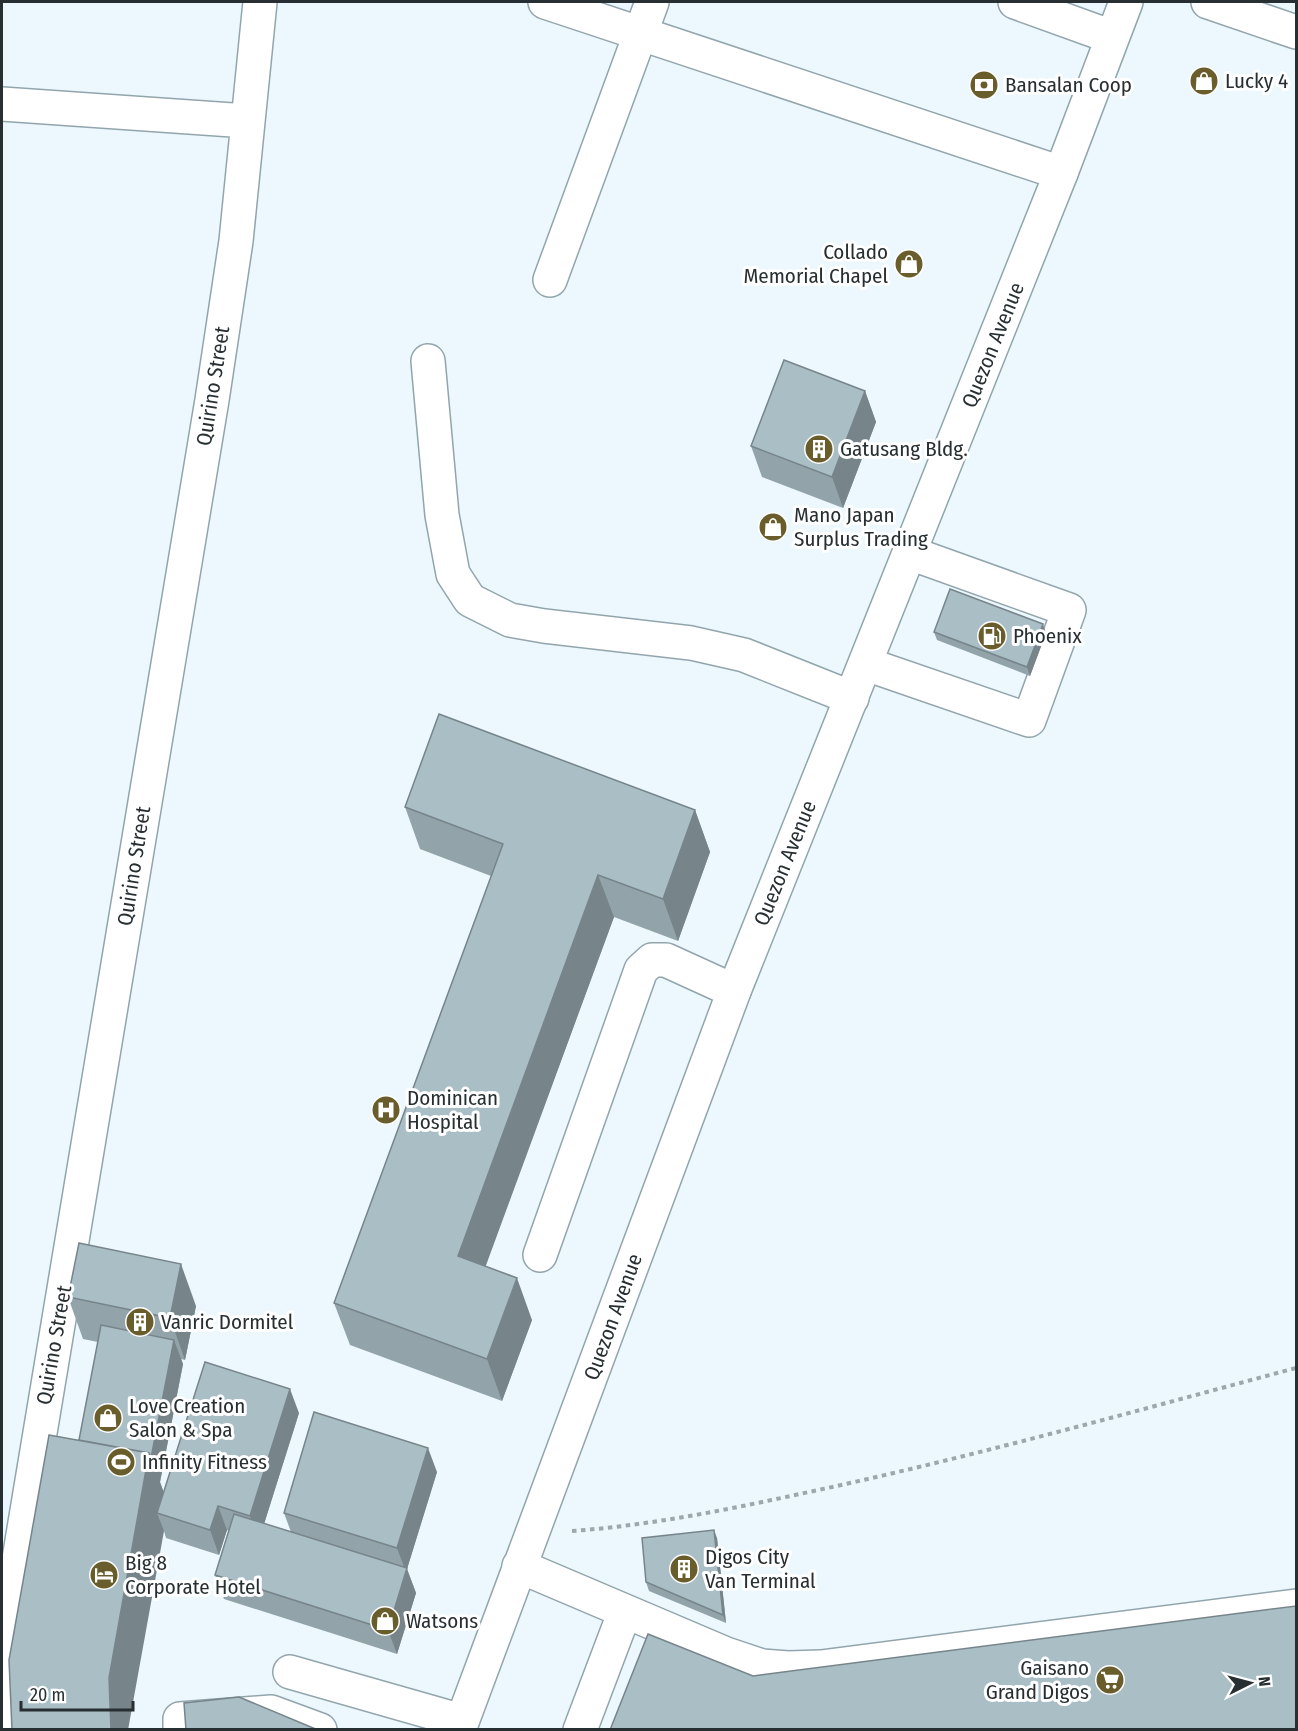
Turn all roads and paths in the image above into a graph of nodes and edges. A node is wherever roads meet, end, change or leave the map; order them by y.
1 (260, 2) edge
2 (545, 2) edge
3 (652, 2) edge
4 (1015, 2) edge
5 (1126, 2) edge
6 (1208, 2) edge
7 (1296, 32) edge
8 (641, 33) junction
9 (1112, 37) junction
10 (2, 104) edge
11 (247, 122) junction
12 (1061, 173) junction
13 (550, 280) dead end
14 (428, 361) dead end
15 (910, 554) junction
16 (866, 664) junction
17 (852, 698) junction
18 (734, 991) junction
19 (540, 1255) dead end
20 (1296, 1368) edge
21 (531, 1534) junction
22 (519, 1566) junction
23 (1296, 1606) edge
24 (625, 1611) junction
25 (290, 1672) dead end
26 (460, 1726) edge
27 (2, 1730) edge
28 (180, 1730) edge
29 (320, 1730) edge
30 (580, 1730) edge

1 - 11 street, Quirino Street
2 - 8 street
3 - 8 street
4 - 9 street
5 - 9 street, Quezon Avenue
6 - 7 street
8 - 12 street
8 - 13 street
9 - 12 street, Quezon Avenue
10 - 11 street
11 - 27 street, Quirino Street
12 - 15 street, Quezon Avenue
14 - 17 street
15 - 16 street, Quezon Avenue
15 - 16 street
16 - 17 street, Quezon Avenue
17 - 18 street, Quezon Avenue
18 - 19 street
18 - 21 street, Quezon Avenue
20 - 21 path
21 - 22 street, Quezon Avenue
22 - 24 street
22 - 26 street, Quezon Avenue
23 - 24 street
24 - 30 street
25 - 26 street
28 - 29 street

